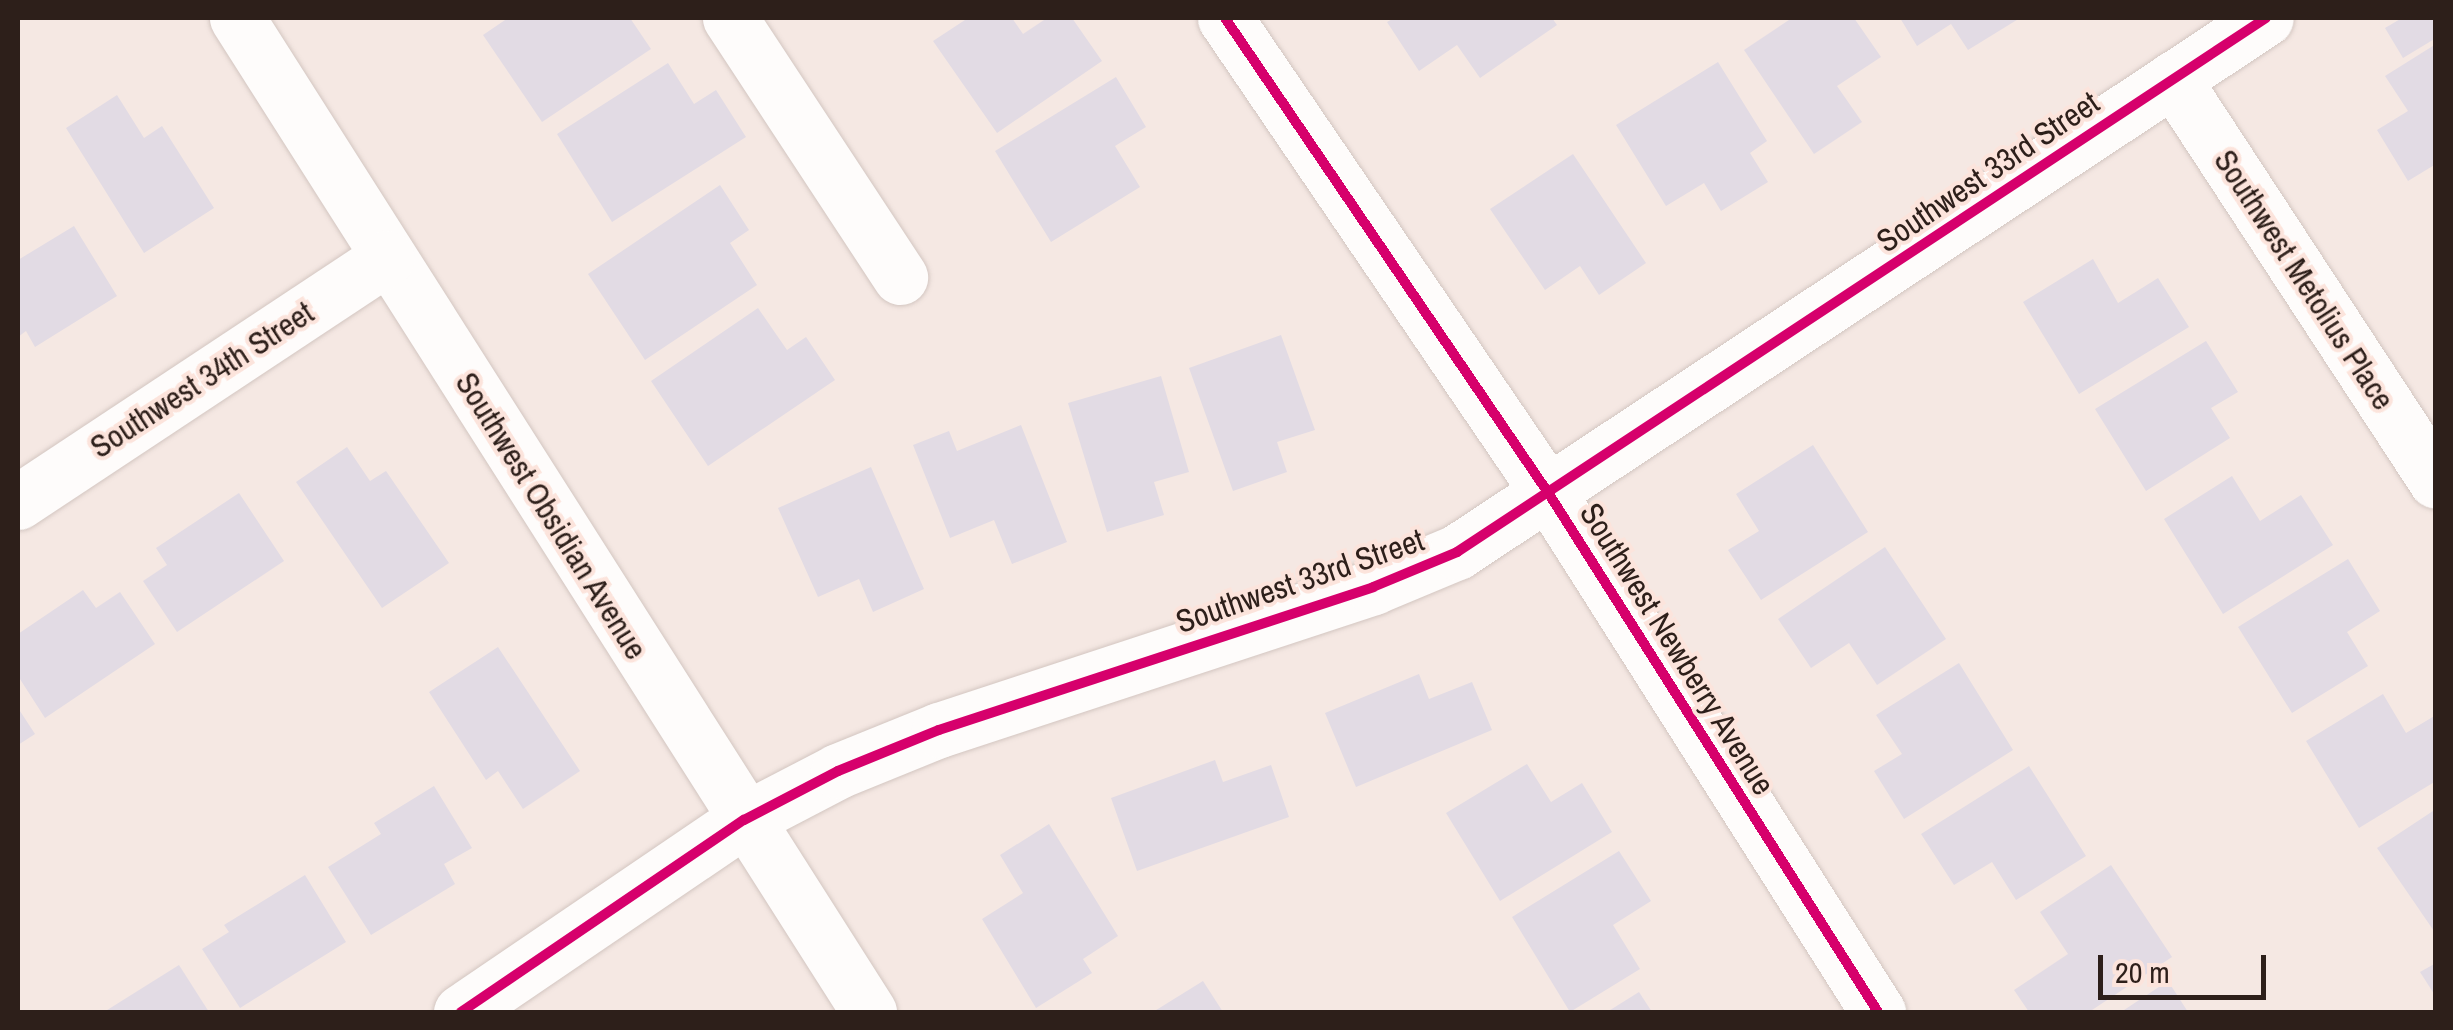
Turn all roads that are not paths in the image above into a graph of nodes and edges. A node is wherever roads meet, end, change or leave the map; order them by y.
1 (237, 18) edge
2 (730, 18) edge
3 (1226, 18) edge
4 (2266, 18) edge
5 (2173, 79) junction
6 (387, 258) junction
7 (900, 277) dead end
8 (2436, 481) edge
9 (1549, 494) junction
10 (18, 502) edge
11 (744, 820) junction
12 (461, 1012) edge
13 (869, 1012) edge
14 (1878, 1012) edge

1 - 6 street, Southwest Obsidian Avenue
2 - 7 street
3 - 9 street, Southwest Newberry Avenue
4 - 5 street, Southwest 33rd Street
5 - 8 street, Southwest Metolius Place
5 - 9 street, Southwest 33rd Street
6 - 10 street, Southwest 34th Street
6 - 11 street, Southwest Obsidian Avenue
9 - 11 street, Southwest 33rd Street
9 - 14 street, Southwest Newberry Avenue
11 - 12 street, Southwest 33rd Street
11 - 13 street, Southwest Obsidian Avenue

